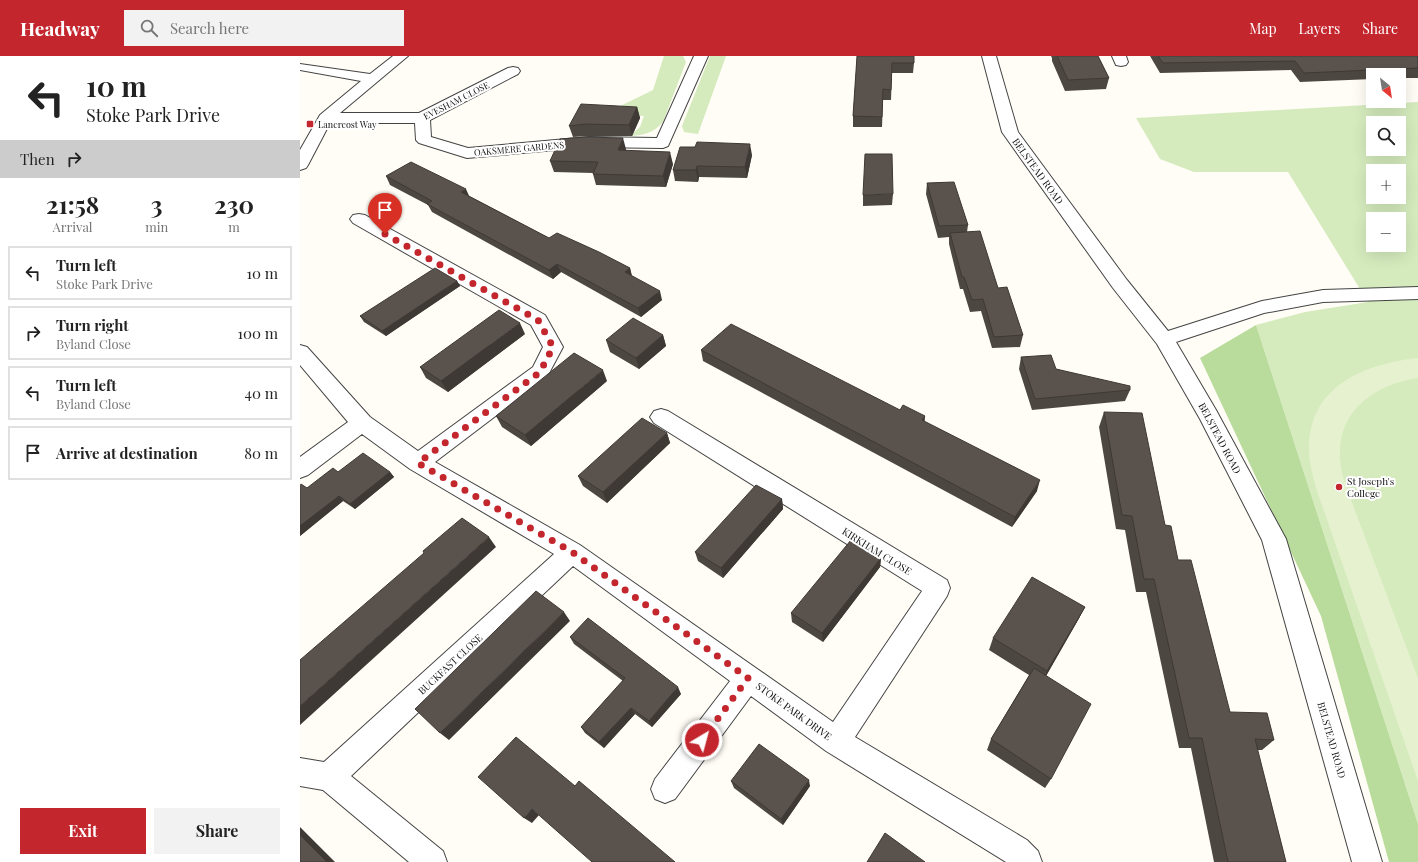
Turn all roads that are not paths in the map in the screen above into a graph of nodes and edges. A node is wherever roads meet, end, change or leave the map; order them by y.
1 (401, 56) edge
2 (701, 56) edge
3 (989, 56) edge
4 (303, 67) dead end
5 (513, 71) dead end
6 (372, 79) junction
7 (325, 118) junction
8 (422, 118) junction
9 (300, 165) edge
10 (359, 219) dead end
11 (1418, 293) edge
12 (1164, 339) junction
13 (300, 352) edge
14 (661, 417) dead end
15 (362, 423) junction
16 (418, 463) junction
17 (300, 469) edge
18 (572, 552) junction
19 (748, 678) junction
20 (836, 741) junction
21 (300, 772) edge
22 (329, 777) junction
23 (665, 788) dead end
24 (1018, 858) edge
25 (432, 862) edge
26 (1367, 862) edge

1 - 6 street
2 - 8 street, OAKSMERE GARDENS
3 - 12 street, BELSTEAD ROAD
4 - 6 street
5 - 8 street, EVESHAM CLOSE
6 - 7 street
7 - 8 street, EVESHAM CLOSE
7 - 9 street
10 - 16 street
11 - 12 street
12 - 26 street, BELSTEAD ROAD
13 - 15 street, STOKE PARK DRIVE
14 - 20 street, KIRKHAM CLOSE
15 - 16 street, STOKE PARK DRIVE
15 - 17 street
16 - 18 street, STOKE PARK DRIVE
18 - 19 street, STOKE PARK DRIVE
18 - 22 street, BUCKFAST CLOSE
19 - 20 street, STOKE PARK DRIVE
19 - 23 street
20 - 24 street, STOKE PARK DRIVE
21 - 22 street
22 - 25 street

